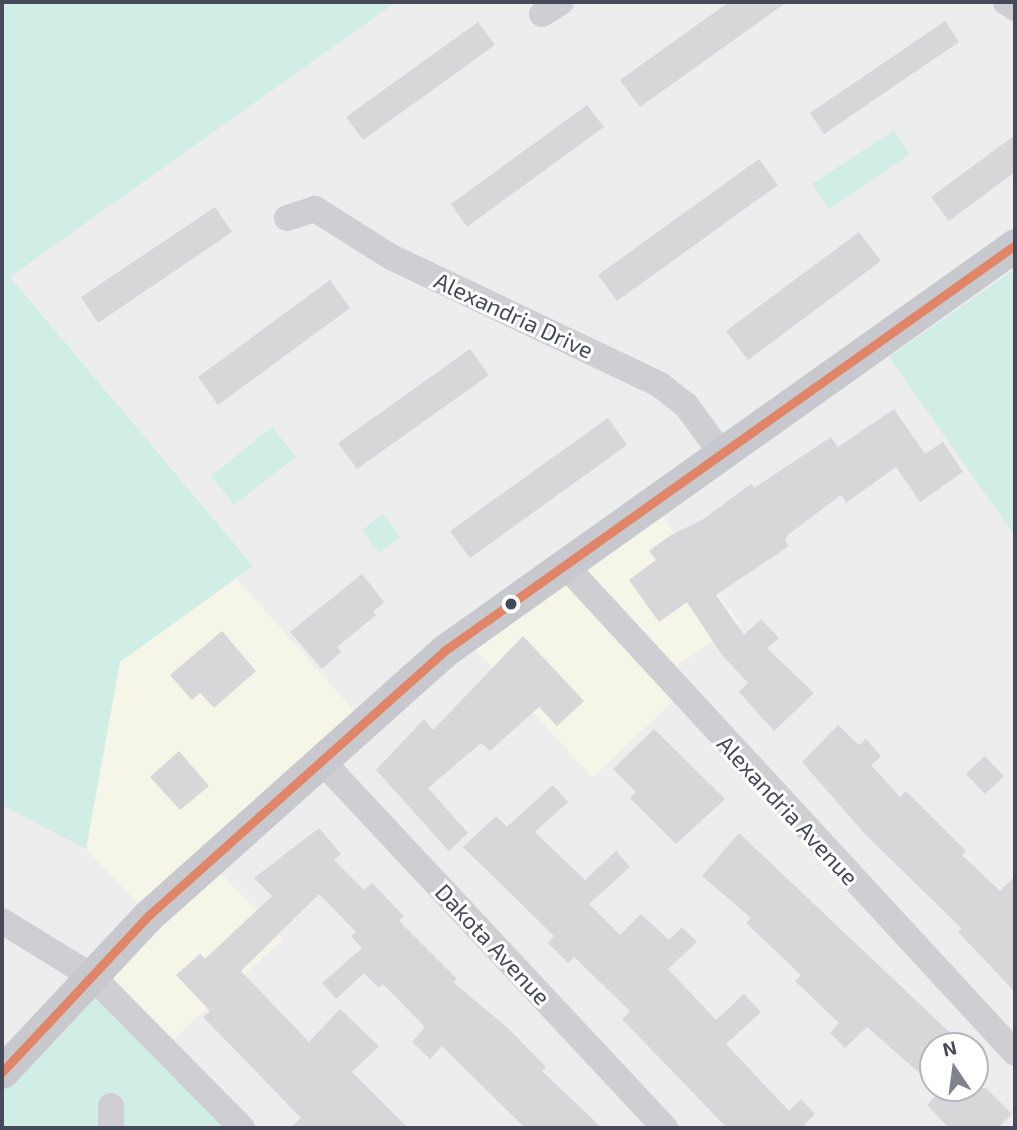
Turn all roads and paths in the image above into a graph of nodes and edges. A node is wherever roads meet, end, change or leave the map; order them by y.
1 (1006, 2) edge
2 (1015, 8) edge
3 (287, 218) dead end
4 (1015, 245) edge
5 (721, 453) junction
6 (564, 564) junction
7 (321, 760) junction
8 (2, 921) edge
9 (93, 977) junction
10 (1015, 1053) edge
11 (2, 1072) edge
12 (242, 1128) edge
13 (665, 1128) edge

1 - 2 street
3 - 5 street, Alexandria Drive
4 - 5 main road
5 - 6 main road
6 - 7 main road
6 - 10 street, Alexandria Avenue
7 - 9 main road
7 - 13 street, Dakota Avenue
8 - 9 street
9 - 11 main road
9 - 12 street

